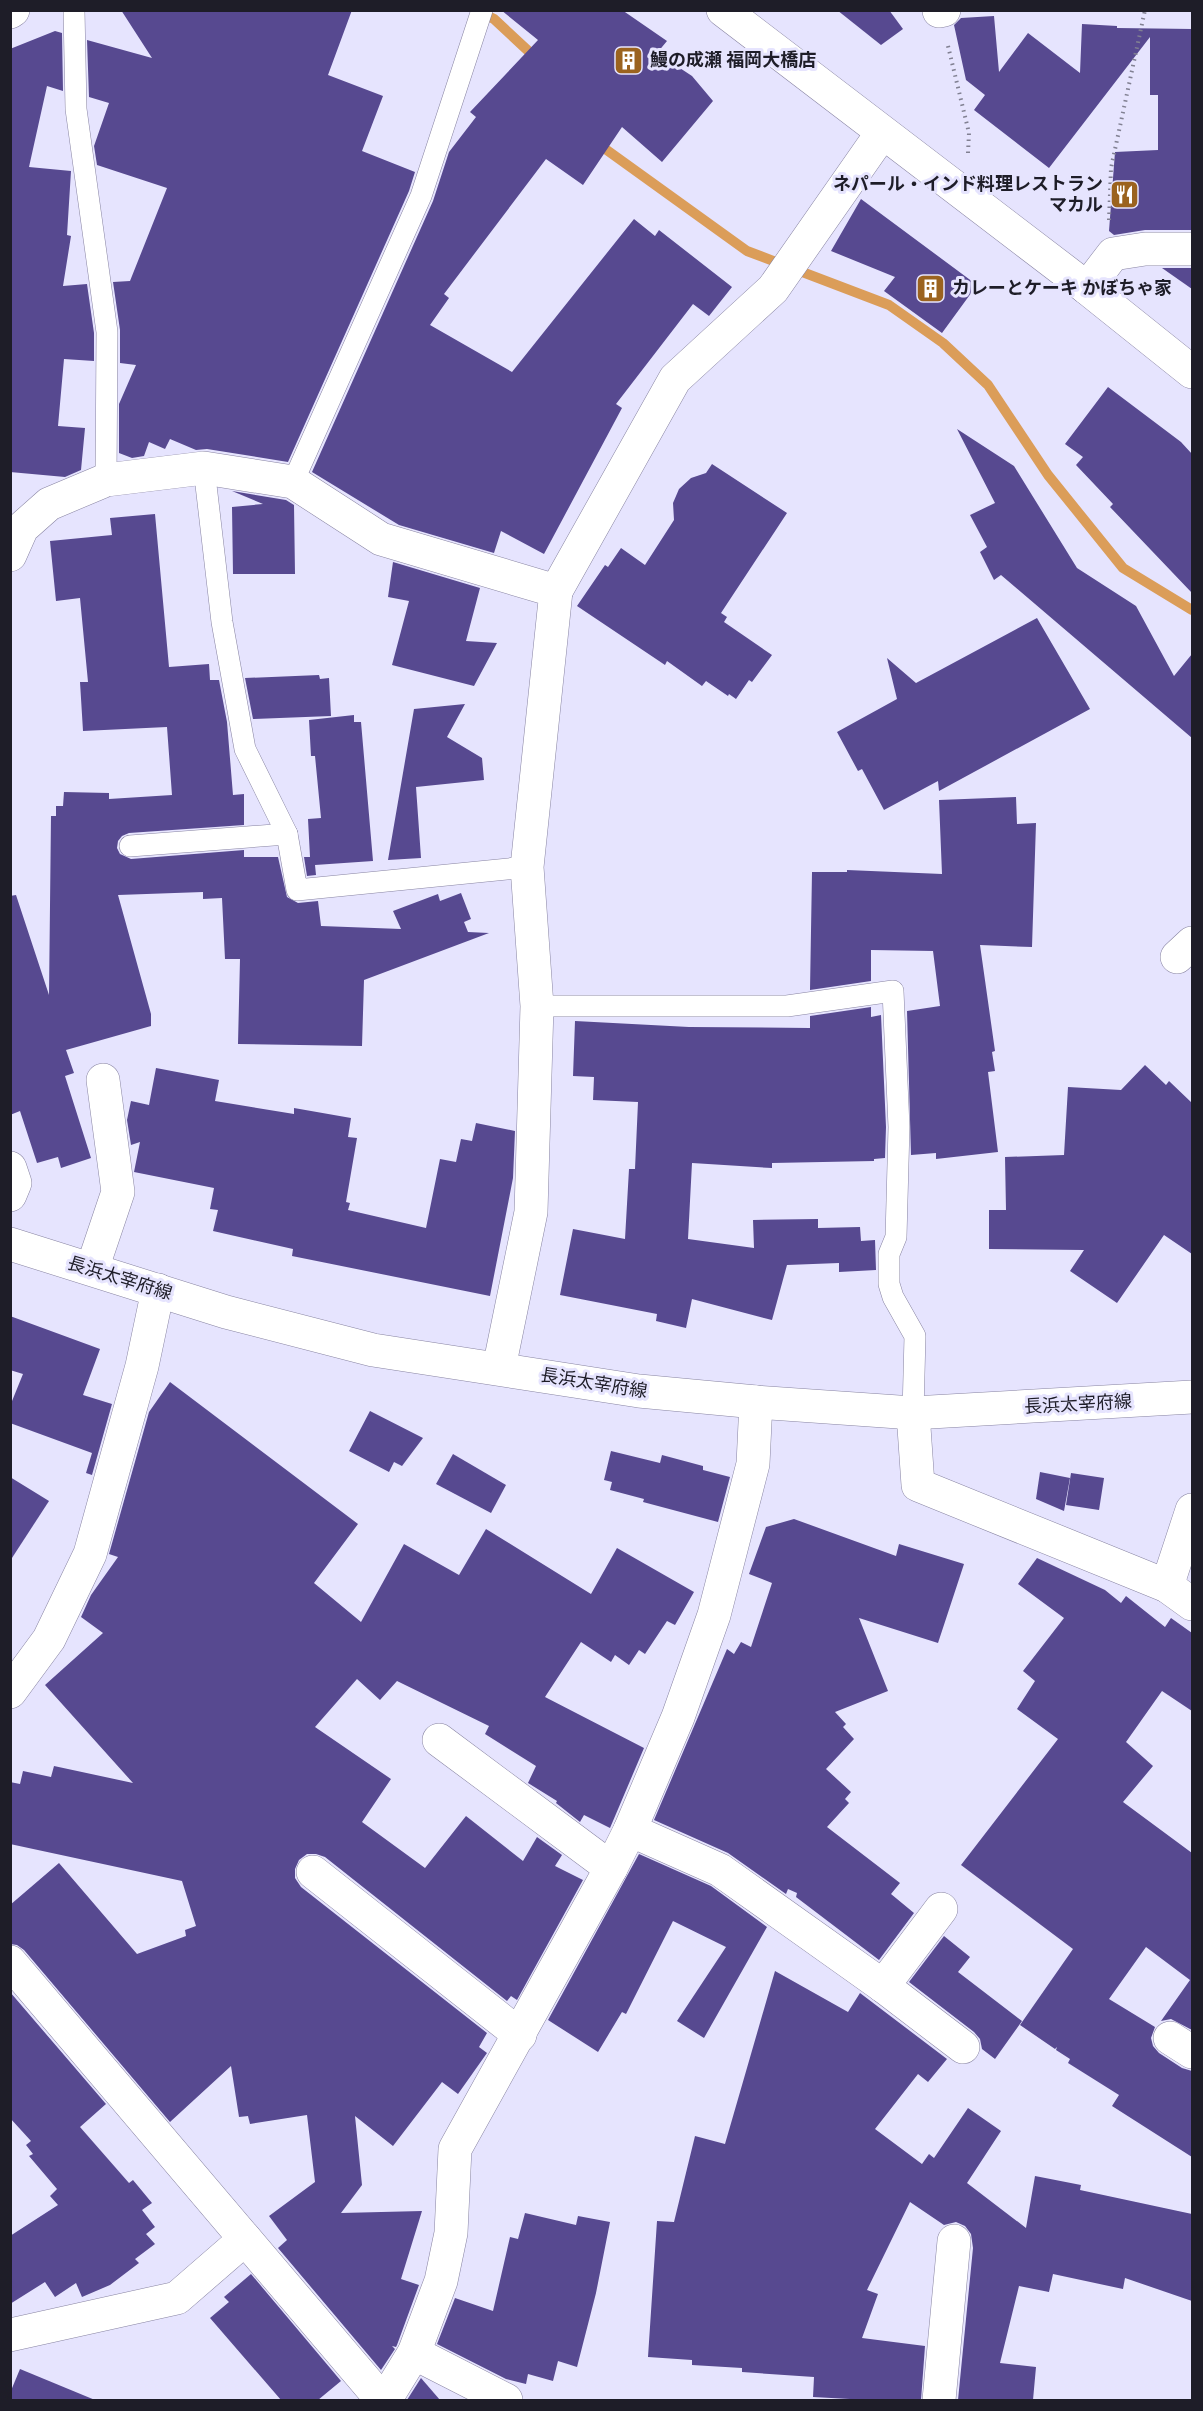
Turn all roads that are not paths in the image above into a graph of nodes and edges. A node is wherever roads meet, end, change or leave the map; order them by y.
1 (74, 10) edge
2 (482, 10) edge
3 (723, 10) edge
4 (944, 10) edge
5 (939, 11) edge
6 (882, 133) junction
7 (1192, 249) edge
8 (1087, 288) junction
9 (1192, 372) edge
10 (204, 468) junction
11 (106, 480) junction
12 (293, 482) junction
13 (10, 555) edge
14 (556, 591) junction
15 (287, 834) junction
16 (130, 846) dead end
17 (527, 867) junction
18 (537, 1006) junction
19 (103, 1080) dead end
20 (10, 1168) edge
21 (10, 1195) edge
22 (10, 1244) edge
23 (92, 1269) junction
24 (158, 1290) junction
25 (499, 1368) junction
26 (1192, 1396) edge
27 (756, 1402) junction
28 (913, 1413) junction
29 (1192, 1510) edge
30 (1180, 1595) edge
31 (10, 1692) edge
32 (439, 1740) dead end
33 (630, 1830) junction
34 (612, 1868) junction
35 (313, 1872) dead end
36 (941, 1909) dead end
37 (10, 1962) edge
38 (883, 1986) junction
39 (520, 2035) junction
40 (963, 2047) dead end
41 (245, 2239) junction
42 (954, 2241) dead end
43 (10, 2335) edge
44 (414, 2353) junction
45 (384, 2400) edge
46 (506, 2400) edge
47 (939, 2400) edge

1 - 11 lane
2 - 12 lane
3 - 6 main road
4 - 5 main road
6 - 8 main road
6 - 14 main road
7 - 8 main road
8 - 9 main road
10 - 11 main road
10 - 12 main road
10 - 15 lane
11 - 13 main road
12 - 14 main road
14 - 17 main road
15 - 16 lane
15 - 17 lane
17 - 18 main road
18 - 25 main road
18 - 28 lane
19 - 23 main road
20 - 21 main road
22 - 23 main road, 長浜太宰府線
23 - 24 main road, 長浜太宰府線
24 - 25 main road, 長浜太宰府線
24 - 31 main road
25 - 27 main road, 長浜太宰府線
26 - 28 main road, 長浜太宰府線
27 - 28 main road, 長浜太宰府線
27 - 33 main road
28 - 30 main road
29 - 30 main road
32 - 34 main road
33 - 34 main road
33 - 38 main road
34 - 39 main road
35 - 39 main road
36 - 38 main road
37 - 41 main road
38 - 40 main road
39 - 44 main road
41 - 43 main road
41 - 45 main road
42 - 47 main road
44 - 45 main road
44 - 46 main road

